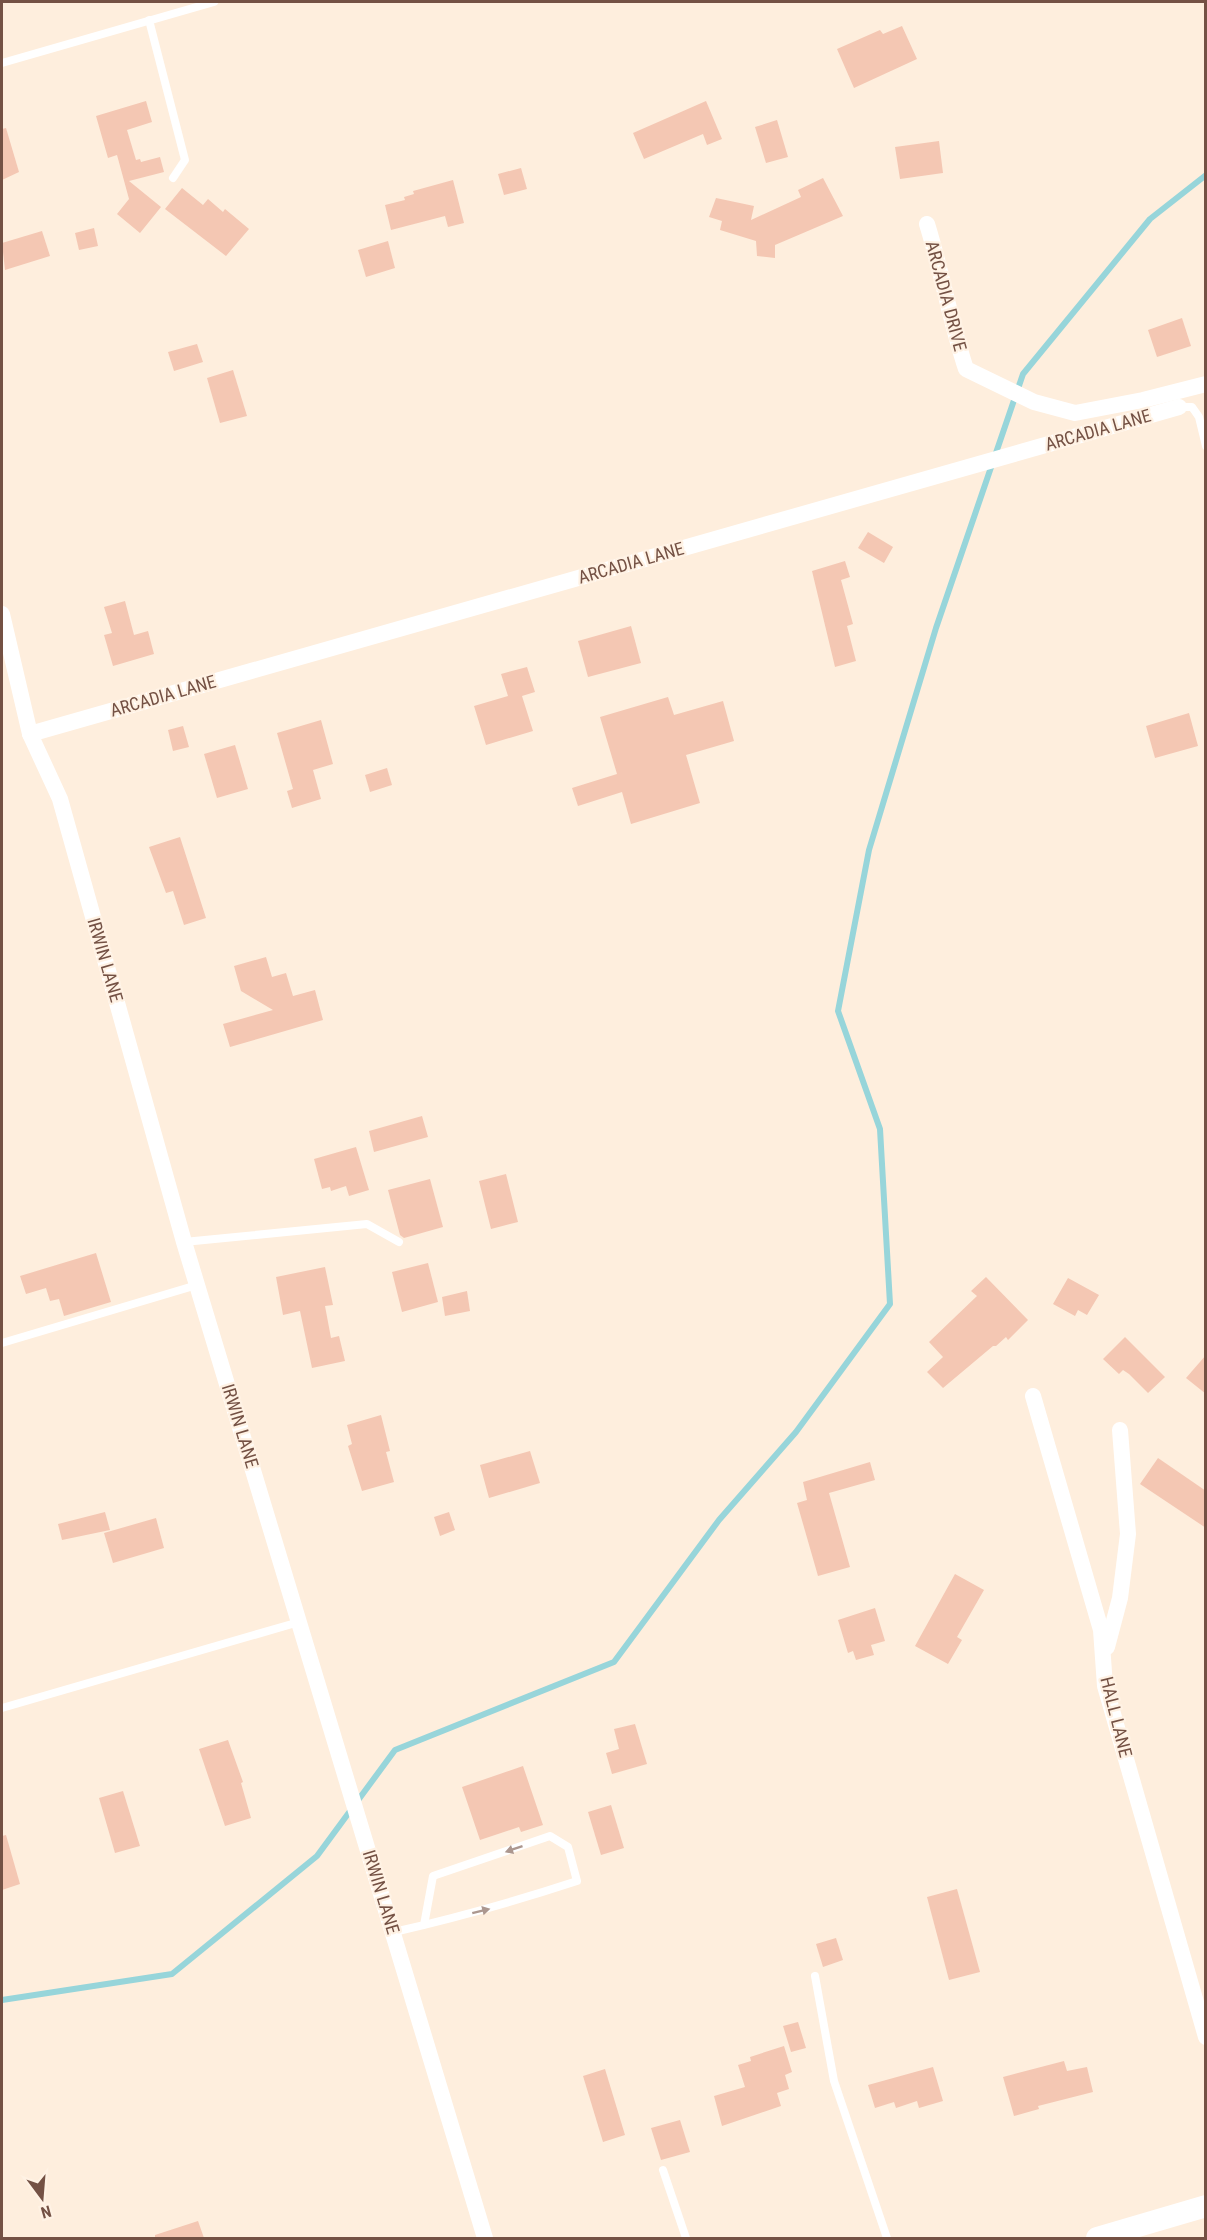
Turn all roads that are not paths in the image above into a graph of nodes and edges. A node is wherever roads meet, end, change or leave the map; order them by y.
1 (214, 2) edge
2 (149, 20) junction
3 (2, 63) edge
4 (173, 178) dead end
5 (927, 224) dead end
6 (1206, 384) edge
7 (1179, 407) joint
8 (1206, 446) edge
9 (2, 614) edge
10 (30, 734) junction
11 (184, 1242) junction
12 (399, 1242) dead end
13 (197, 1285) junction
14 (2, 1343) edge
15 (1033, 1396) dead end
16 (1120, 1430) dead end
17 (300, 1622) junction
18 (1103, 1660) junction
19 (2, 1708) edge
20 (424, 1925) junction
21 (393, 1932) junction
22 (815, 1976) dead end
23 (1206, 2037) edge
24 (663, 2170) dead end
25 (1206, 2206) edge
26 (484, 2238) edge
27 (686, 2238) edge
28 (887, 2238) edge
29 (1096, 2238) edge

1 - 2 lane
2 - 3 lane
2 - 4 lane
5 - 6 street, ARCADIA DRIVE
7 - 8 lane, ARCADIA LANE
7 - 10 street, ARCADIA LANE
9 - 10 street, IRWIN LANE
10 - 11 street, IRWIN LANE
11 - 12 lane
11 - 13 street, IRWIN LANE
13 - 14 lane
13 - 17 street, IRWIN LANE
15 - 18 street, HALL LANE
16 - 18 street
17 - 19 lane
17 - 21 street, IRWIN LANE
18 - 23 street, HALL LANE
20 -> 20 lane
20 - 21 lane
21 - 26 street, IRWIN LANE
22 - 28 lane
24 - 27 lane
25 - 29 street

